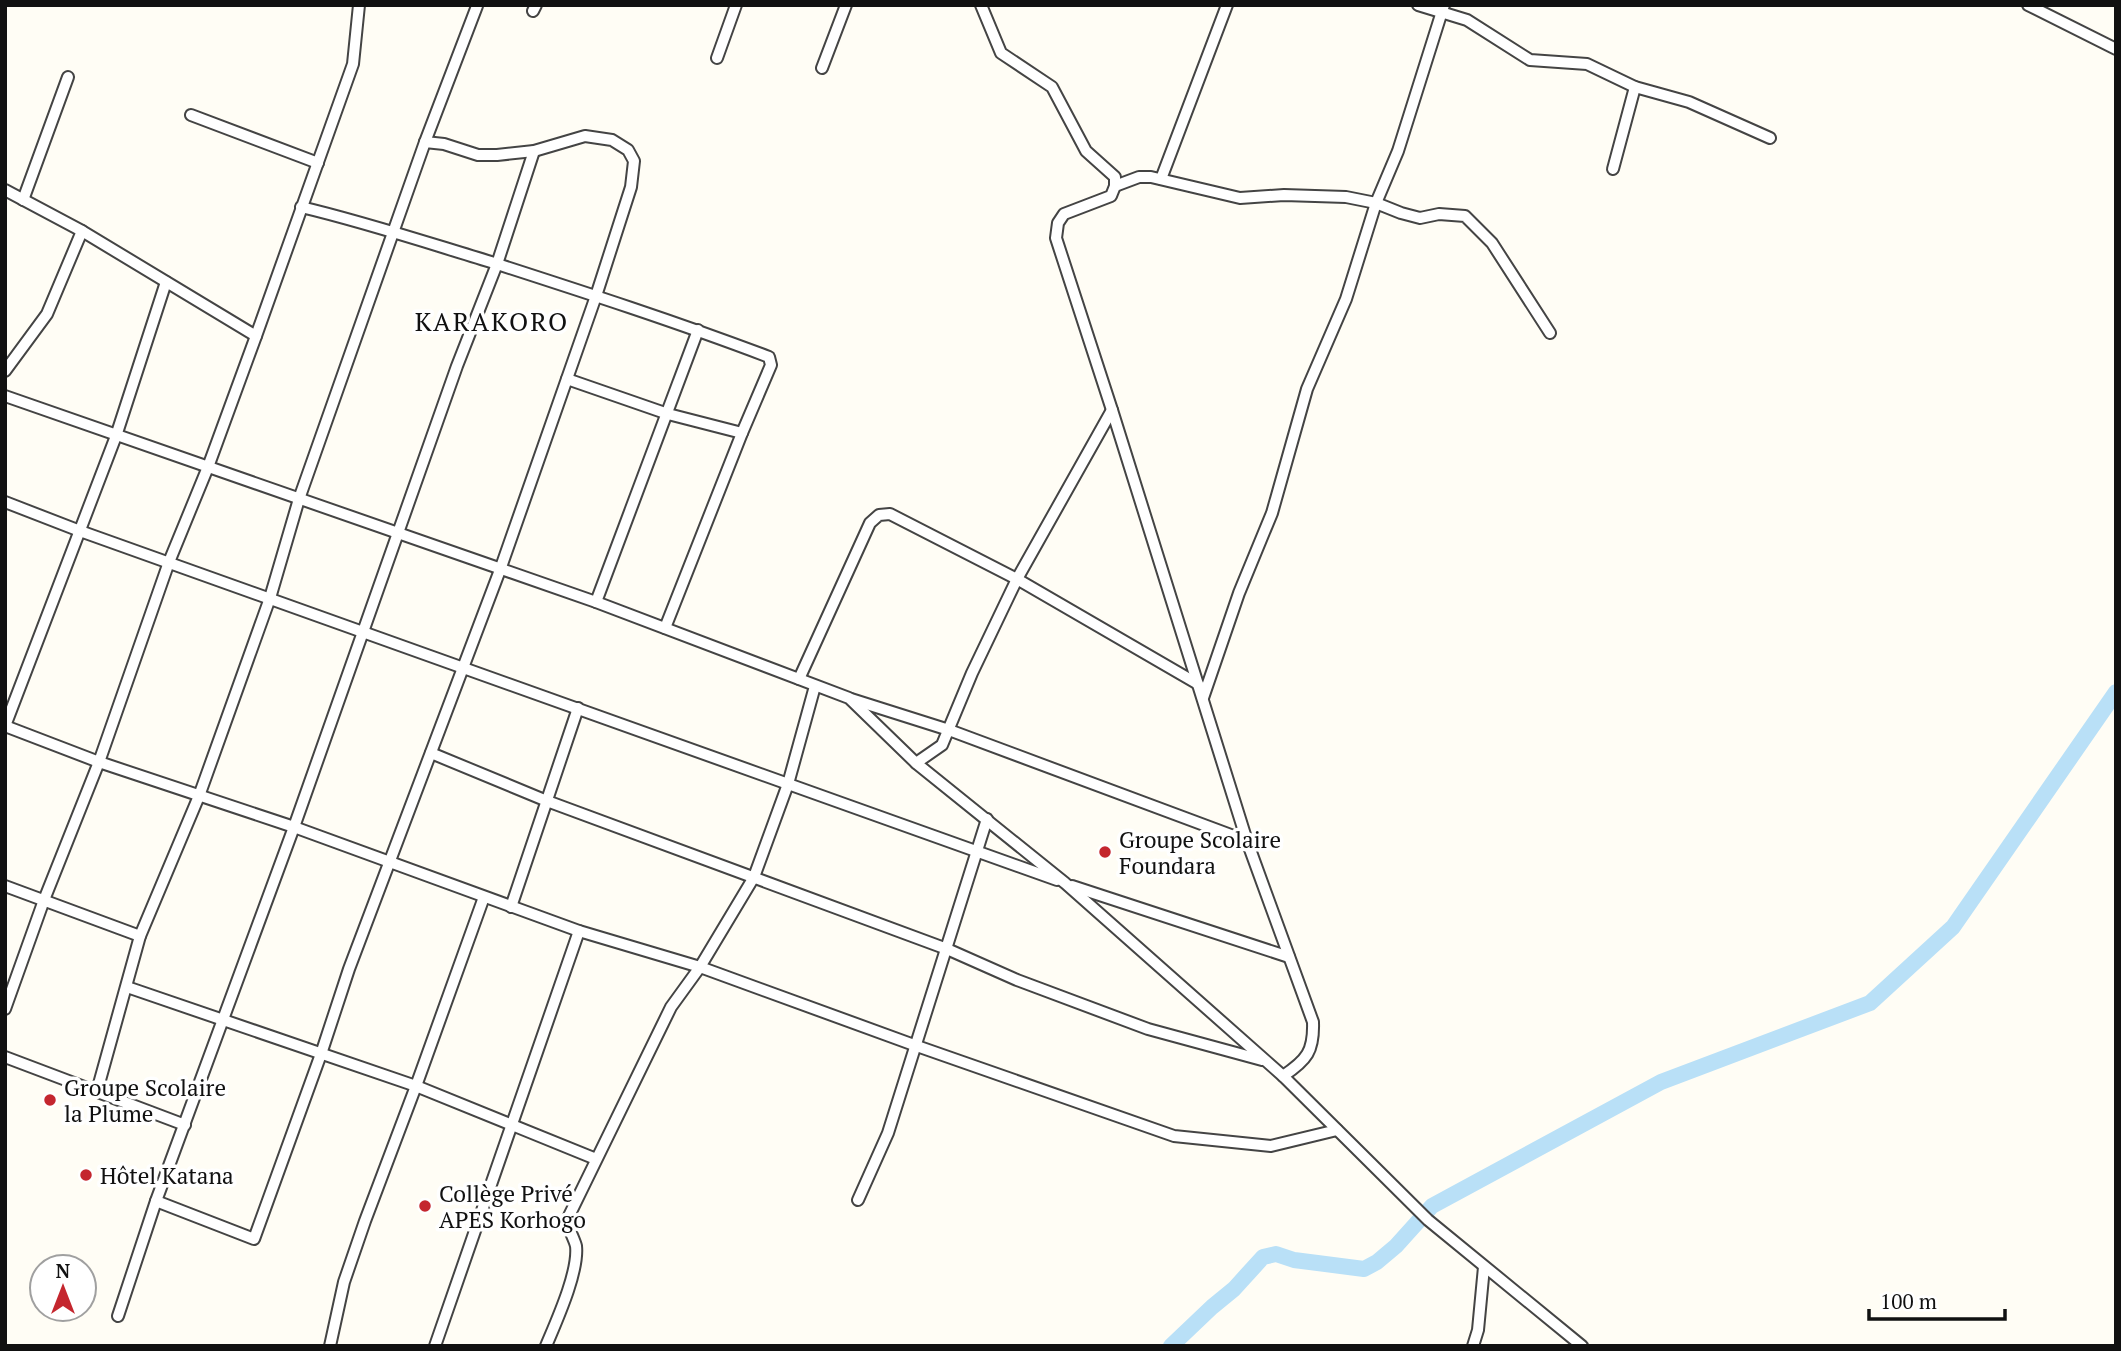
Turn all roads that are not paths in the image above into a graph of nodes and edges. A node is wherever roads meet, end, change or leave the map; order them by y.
1 (359, 5) edge
2 (736, 5) edge
3 (846, 5) edge
4 (981, 5) edge
5 (1227, 5) edge
6 (1418, 5) edge
7 (2028, 5) edge
8 (477, 6) edge
9 (1442, 9) edge
10 (2116, 49) edge
11 (717, 58) dead end
12 (822, 68) dead end
13 (68, 77) dead end
14 (1635, 87) junction
15 (191, 116) dead end
16 (1770, 138) dead end
17 (425, 142) junction
18 (534, 151) junction
19 (318, 163) junction
20 (1613, 169) dead end
21 (1161, 180) junction
22 (1115, 186) junction
23 (5, 190) edge
24 (23, 200) junction
25 (1376, 204) junction
26 (301, 207) junction
27 (82, 231) junction
28 (393, 232) junction
29 (497, 264) junction
30 (166, 282) junction
31 (596, 296) junction
32 (698, 330) junction
33 (1550, 333) dead end
34 (256, 336) junction
35 (5, 371) edge
36 (567, 379) junction
37 (5, 396) edge
38 (1112, 410) junction
39 (668, 414) junction
40 (741, 433) junction
41 (116, 436) junction
42 (208, 467) junction
43 (299, 499) junction
44 (5, 502) edge
45 (80, 531) junction
46 (398, 532) junction
47 (169, 562) junction
48 (500, 570) junction
49 (1017, 579) junction
50 (270, 597) junction
51 (596, 602) junction
52 (665, 628) junction
53 (362, 632) junction
54 (464, 667) junction
55 (799, 679) junction
56 (1198, 684) junction
57 (815, 686) junction
58 (849, 698) junction
59 (1203, 698) junction
60 (578, 708) junction
61 (5, 726) edge
62 (949, 730) junction
63 (431, 753) junction
64 (99, 762) junction
65 (916, 763) junction
66 (788, 784) junction
67 (200, 796) junction
68 (547, 801) junction
69 (986, 819) junction
70 (294, 827) junction
71 (1247, 841) junction
72 (976, 851) junction
73 (390, 863) junction
74 (754, 877) junction
75 (1065, 883) junction
76 (5, 886) edge
77 (484, 897) junction
78 (44, 900) junction
79 (512, 907) junction
80 (579, 931) junction
81 (140, 936) junction
82 (947, 949) junction
83 (1290, 957) junction
84 (700, 967) junction
85 (127, 987) junction
86 (5, 1009) edge
87 (222, 1019) junction
88 (914, 1045) junction
89 (321, 1054) junction
90 (5, 1057) edge
91 (1266, 1061) junction
92 (1283, 1076) junction
93 (416, 1086) junction
94 (97, 1091) junction
95 (185, 1125) junction
96 (511, 1125) junction
97 (1337, 1130) junction
98 (596, 1159) junction
99 (858, 1200) dead end
100 (156, 1201) junction
101 (1484, 1268) junction
102 (118, 1316) dead end
103 (330, 1346) edge
104 (435, 1346) edge
105 (546, 1346) edge
106 (1473, 1346) edge
107 (1582, 1346) edge

1 - 19 street
2 - 11 street
3 - 12 street
4 - 22 street
5 - 21 street
6 - 9 street
7 - 10 street
8 - 17 street
9 - 14 street
9 - 25 street
13 - 24 street
14 - 16 street
14 - 20 street
15 - 19 street
17 - 18 street
17 - 28 street
18 - 29 street
18 - 31 street
19 - 26 street
21 - 22 street
21 - 25 street
22 - 38 street
23 - 24 street
24 - 27 street
25 - 33 street
25 - 59 street
26 - 28 street
26 - 34 street
27 - 30 street
27 - 35 street
28 - 29 street
28 - 43 street
29 - 31 street
29 - 46 street
30 - 34 street
30 - 41 street
31 - 32 street
31 - 36 street
32 - 39 street
32 - 40 street
34 - 42 street
36 - 39 street
36 - 48 street
37 - 41 street
38 - 49 street
38 - 56 street
39 - 40 street
39 - 51 street
40 - 52 street
41 - 42 street
41 - 45 street
42 - 43 street
42 - 47 street
43 - 46 street
43 - 50 street
44 - 45 street
45 - 47 street
45 - 61 street
46 - 48 street
46 - 53 street
47 - 50 street
47 - 64 street
48 - 51 street
48 - 54 street
49 - 55 street
49 - 56 street
49 - 62 street
50 - 53 street
50 - 67 street
51 - 52 street
52 - 55 street
53 - 54 street
53 - 70 street
54 - 60 street
54 - 63 street
55 - 57 street
56 - 59 street
57 - 58 street
57 - 66 street
58 - 62 street
58 - 65 street
59 - 71 street
60 - 66 street
60 - 68 street
61 - 64 street
62 - 65 street
62 - 71 street
63 - 68 street
63 - 73 street
64 - 67 street
64 - 78 street
65 - 69 street
66 - 72 street
66 - 74 street
67 - 70 street
67 - 81 street
68 - 74 street
68 - 79 street
69 - 72 street
69 - 75 street
70 - 73 street
70 - 87 street
71 - 83 street
72 - 75 street
72 - 82 street
73 - 77 street
73 - 89 street
74 - 82 street
74 - 84 street
75 - 83 street
75 - 91 street
76 - 78 street
77 - 79 street
77 - 93 street
78 - 81 street
78 - 86 street
79 - 80 street
80 - 84 street
80 - 96 street
81 - 85 street
82 - 88 street
82 - 91 street
83 - 92 street
84 - 88 street
84 - 98 street
85 - 87 street
85 - 94 street
87 - 89 street
87 - 95 street
88 - 97 street
88 - 99 street
89 - 93 street
89 - 100 street
90 - 94 street
91 - 92 street
92 - 97 street
93 - 96 street
93 - 103 street
94 - 95 street
95 - 100 street
96 - 98 street
96 - 104 street
97 - 101 street
98 - 105 street
100 - 102 street
101 - 106 street
101 - 107 street

